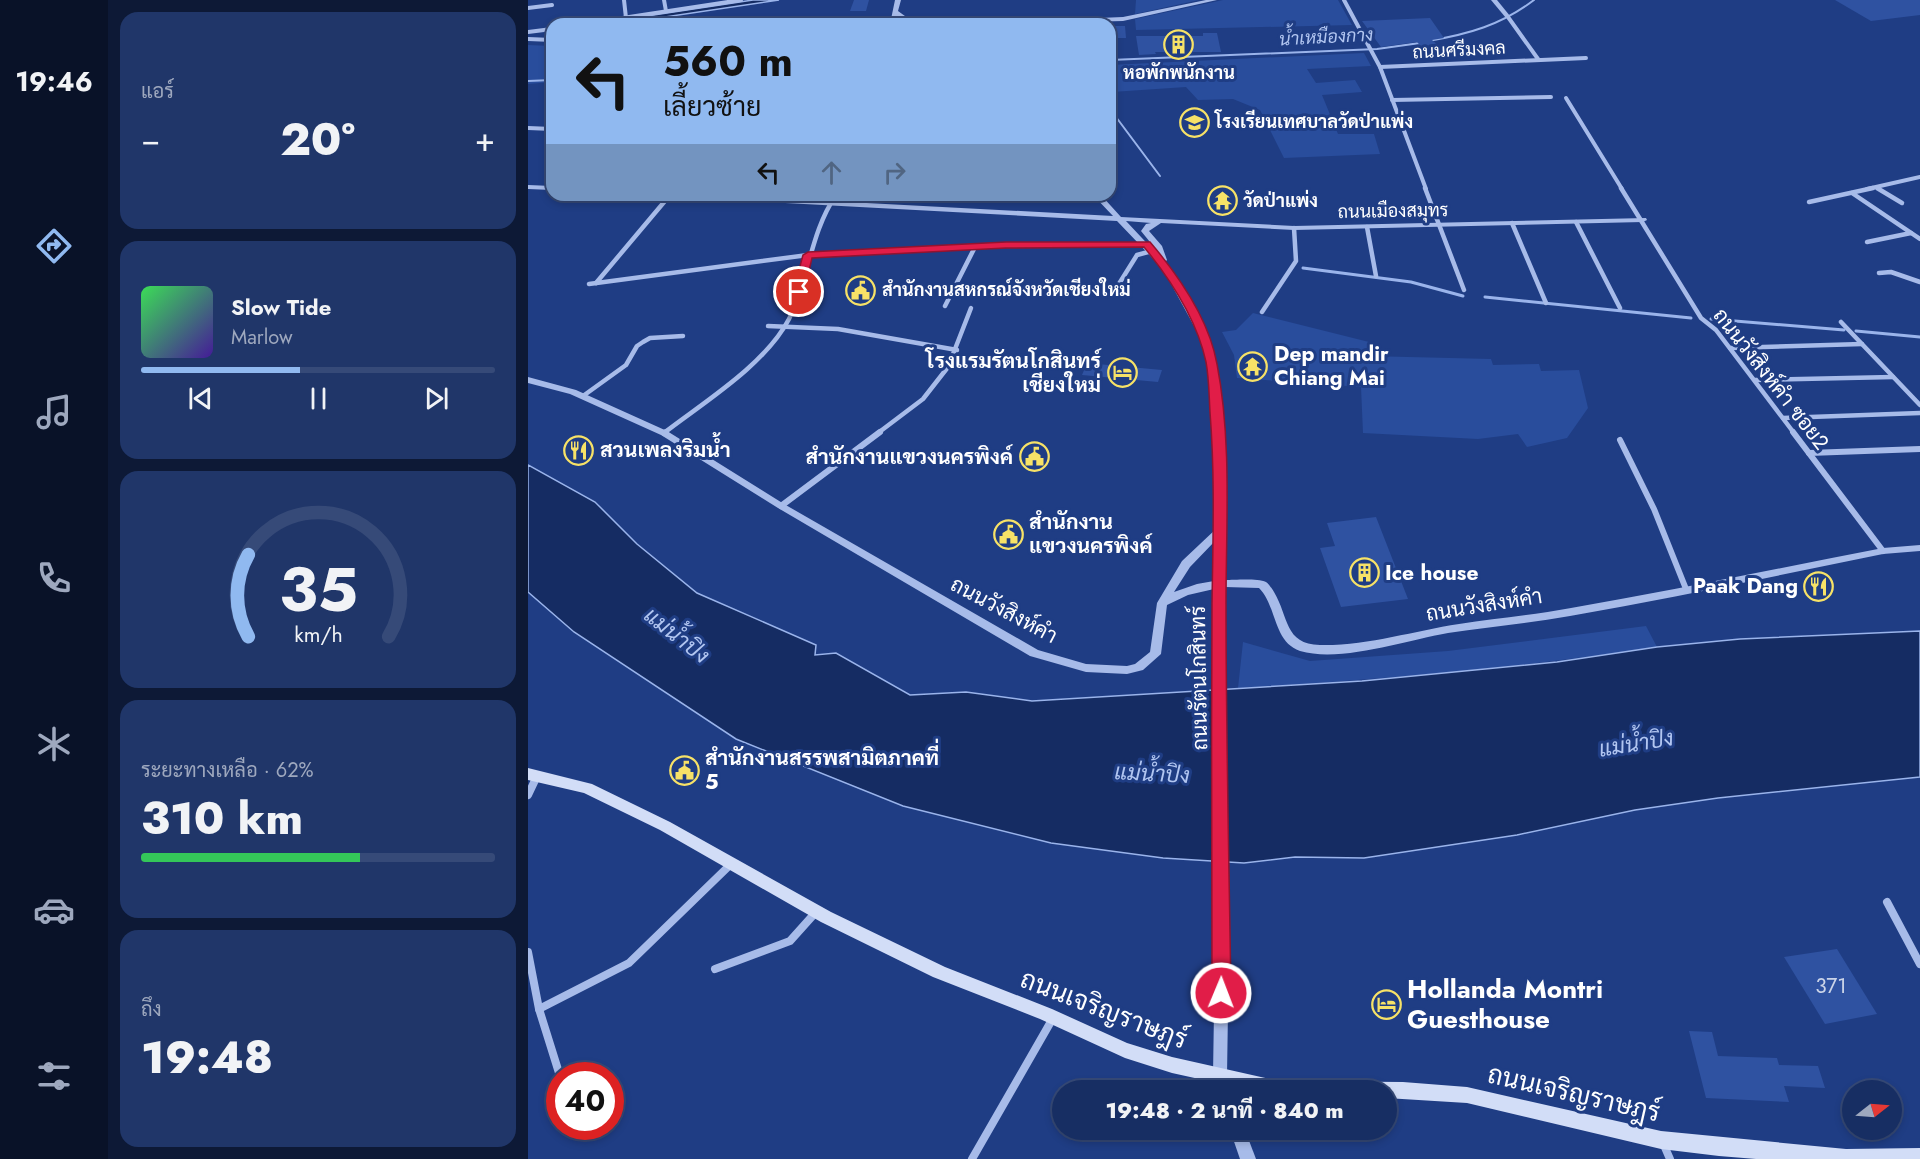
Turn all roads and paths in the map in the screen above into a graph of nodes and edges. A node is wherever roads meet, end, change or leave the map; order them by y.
1 (624, 0) edge
2 (664, 0) edge
3 (741, 0) edge
4 (898, 0) edge
5 (1214, 0) edge
6 (1344, 0) edge
7 (1494, 0) edge
8 (709, 2) edge
9 (552, 5) dead end
10 (528, 8) edge
11 (666, 11) junction
12 (896, 12) junction
13 (626, 18) joint
14 (894, 18) edge
15 (904, 18) edge
16 (1116, 19) edge
17 (1510, 20) joint
18 (546, 30) edge
19 (528, 32) edge
20 (528, 39) edge
21 (546, 40) edge
22 (1586, 58) dead end
23 (1538, 59) junction
24 (1380, 67) junction
25 (1551, 97) dead end
26 (1566, 98) dead end
27 (1392, 100) junction
28 (528, 128) edge
29 (546, 129) edge
30 (1920, 177) edge
31 (528, 187) edge
32 (1876, 187) junction
33 (546, 188) edge
34 (1852, 193) junction
35 (665, 201) edge
36 (778, 201) edge
37 (831, 201) edge
38 (1103, 201) edge
39 (1809, 202) dead end
40 (1902, 203) dead end
41 (829, 204) junction
42 (1121, 219) junction
43 (1643, 220) junction
44 (1163, 221) junction
45 (1576, 222) junction
46 (1512, 223) junction
47 (1439, 225) junction
48 (1367, 227) junction
49 (1294, 228) junction
50 (1911, 233) junction
51 (1920, 239) edge
52 (1867, 242) dead end
53 (975, 246) junction
54 (1149, 248) junction
55 (808, 255) junction
56 (1166, 268) junction
57 (1879, 273) dead end
58 (1376, 276) dead end
59 (1920, 282) edge
60 (597, 283) junction
61 (589, 284) dead end
62 (1464, 291) dead end
63 (1112, 295) dead end
64 (1546, 303) dead end
65 (945, 306) dead end
66 (971, 308) dead end
67 (1620, 308) dead end
68 (1262, 312) dead end
69 (1841, 322) dead end
70 (785, 324) junction
71 (768, 326) dead end
72 (683, 336) dead end
73 (1862, 344) junction
74 (1730, 348) junction
75 (957, 350) junction
76 (1893, 376) junction
77 (528, 380) edge
78 (1755, 380) junction
79 (583, 396) junction
80 (1920, 405) edge
81 (1920, 413) edge
82 (1784, 418) junction
83 (664, 433) junction
84 (1620, 440) dead end
85 (1920, 449) edge
86 (1809, 453) junction
87 (781, 506) junction
88 (1221, 529) junction
89 (1920, 548) edge
90 (1883, 551) junction
91 (1219, 586) junction
92 (1686, 589) junction
93 (1162, 603) junction
94 (532, 775) edge
95 (528, 795) edge
96 (730, 864) junction
97 (1887, 902) dead end
98 (816, 912) junction
99 (528, 952) edge
100 (1920, 964) edge
101 (716, 969) dead end
102 (539, 1009) junction
103 (1053, 1017) junction
104 (556, 1062) edge
105 (1214, 1080) edge
106 (1223, 1080) edge
107 (1397, 1090) edge
108 (1242, 1140) edge
109 (1661, 1140) junction
110 (1920, 1157) edge
111 (1846, 1158) edge
112 (972, 1159) edge
113 (1248, 1159) edge
114 (1670, 1159) edge

1 - 13 street
2 - 11 street
3 - 8 street
4 - 12 street
5 - 16 street
6 - 24 street
7 - 17 street
8 - 11 street
9 - 10 street
11 - 13 street
12 - 14 street
12 - 15 street
17 - 23 street
18 - 19 street
20 - 21 street
22 - 23 street, ถนนศรีมงคล
23 - 24 street, ถนนศรีมงคล
24 - 27 street
25 - 27 street
26 - 43 street, ถนนวังสิงห์คำ ซอย2
27 - 47 street
28 - 29 street
30 - 32 street
31 - 33 street
32 - 34 street
32 - 40 street
34 - 39 street
34 - 50 street
35 - 60 street
36 - 41 street, ถนนเมืองสมุทร
37 - 41 street
38 - 42 street, ถนนรัตนโกสินทร์
41 - 42 street, ถนนเมืองสมุทร
41 - 55 street
42 - 44 street, ถนนเมืองสมุทร
42 - 54 street, ถนนรัตนโกสินทร์
43 - 45 street, ถนนเมืองสมุทร
43 - 74 street, ถนนวังสิงห์คำ ซอย2
44 - 49 street, ถนนเมืองสมุทร
44 - 56 street
45 - 46 street, ถนนเมืองสมุทร
45 - 67 street
46 - 47 street, ถนนเมืองสมุทร
46 - 64 street
47 - 48 street, ถนนเมืองสมุทร
47 - 62 street
48 - 49 street, ถนนเมืองสมุทร
48 - 58 street
49 - 68 street
50 - 51 street
50 - 52 street
53 - 54 street
53 - 55 street
53 - 65 street
54 - 56 street, ถนนรัตนโกสินทร์
54 - 63 street
55 - 60 street
55 - 70 street
56 - 88 street, ถนนรัตนโกสินทร์
57 - 59 street
60 - 61 street
66 - 75 street
69 - 73 street
70 - 71 street
70 - 75 street
70 - 83 street
72 - 79 street
73 - 74 street
73 - 76 street
74 - 78 street, ถนนวังสิงห์คำ ซอย2
75 - 87 street
76 - 78 street
76 - 80 street
77 - 79 street, ถนนวังสิงห์คำ
78 - 82 street, ถนนวังสิงห์คำ ซอย2
79 - 83 street, ถนนวังสิงห์คำ
81 - 82 street
82 - 86 street, ถนนวังสิงห์คำ ซอย2
83 - 87 street, ถนนวังสิงห์คำ
84 - 92 street
85 - 86 street
86 - 90 street, ถนนวังสิงห์คำ ซอย2
87 - 93 street, ถนนวังสิงห์คำ
88 - 91 street, ถนนรัตนโกสินทร์
88 - 93 street
89 - 90 street, ถนนวังสิงห์คำ
90 - 92 street, ถนนวังสิงห์คำ
91 - 92 street, ถนนวังสิงห์คำ
91 - 93 street, ถนนวังสิงห์คำ
91 - 106 street, ถนนรัตนโกสินทร์
94 - 95 street
94 - 96 main road, ถนนเจริญราษฎร์
96 - 98 main road, ถนนเจริญราษฎร์
96 - 102 street
97 - 100 street
98 - 101 street
98 - 103 main road, ถนนเจริญราษฎร์
99 - 102 street
102 - 104 street
103 - 105 main road, ถนนเจริญราษฎร์
103 - 112 street
107 - 109 main road, ถนนเจริญราษฎร์
108 - 113 street
109 - 111 main road, ถนนเจริญราษฎร์
109 - 114 street
110 - 111 main road, ถนนเจริญราษฎร์

